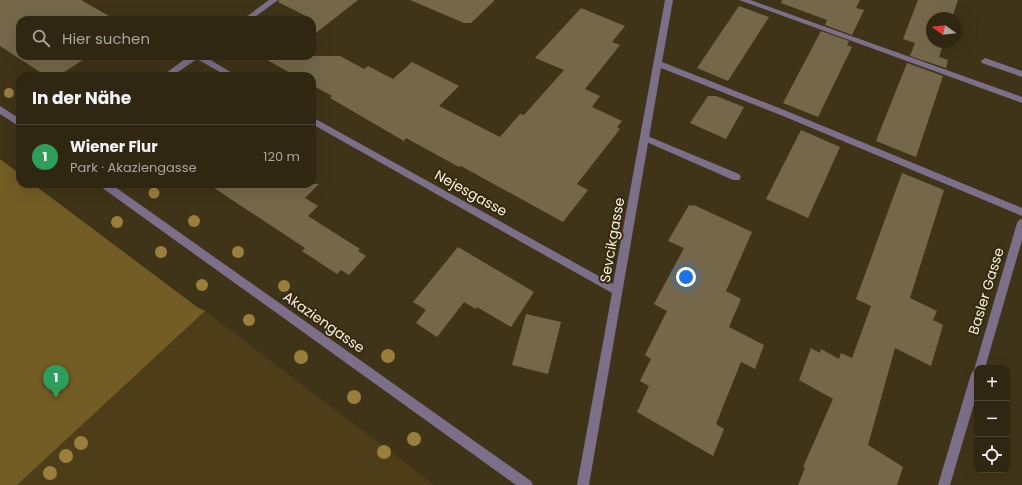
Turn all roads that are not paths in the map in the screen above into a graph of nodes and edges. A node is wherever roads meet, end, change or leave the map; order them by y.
1 (274, 0) edge
2 (669, 0) edge
3 (743, 0) edge
4 (252, 16) edge
5 (190, 60) edge
6 (203, 60) edge
7 (985, 62) dead end
8 (658, 64) junction
9 (172, 72) edge
10 (226, 72) edge
11 (1022, 74) edge
12 (1022, 100) edge
13 (0, 109) edge
14 (16, 121) edge
15 (316, 122) edge
16 (645, 138) junction
17 (736, 177) dead end
18 (110, 188) edge
19 (1022, 212) edge
20 (1022, 223) edge
21 (617, 291) junction
22 (980, 365) edge
23 (974, 384) edge
24 (528, 485) edge
25 (583, 485) edge
26 (944, 485) edge

1 - 4 street
2 - 8 street, Sevcikgasse
3 - 12 street
5 - 9 street
6 - 10 street
7 - 11 street
8 - 16 street, Sevcikgasse
8 - 19 street
13 - 14 street
15 - 21 street, Nejesgasse
16 - 17 street
16 - 21 street, Sevcikgasse
18 - 24 street, Akaziengasse
20 - 22 street, Basler Gasse
21 - 25 street, Sevcikgasse
23 - 26 street

